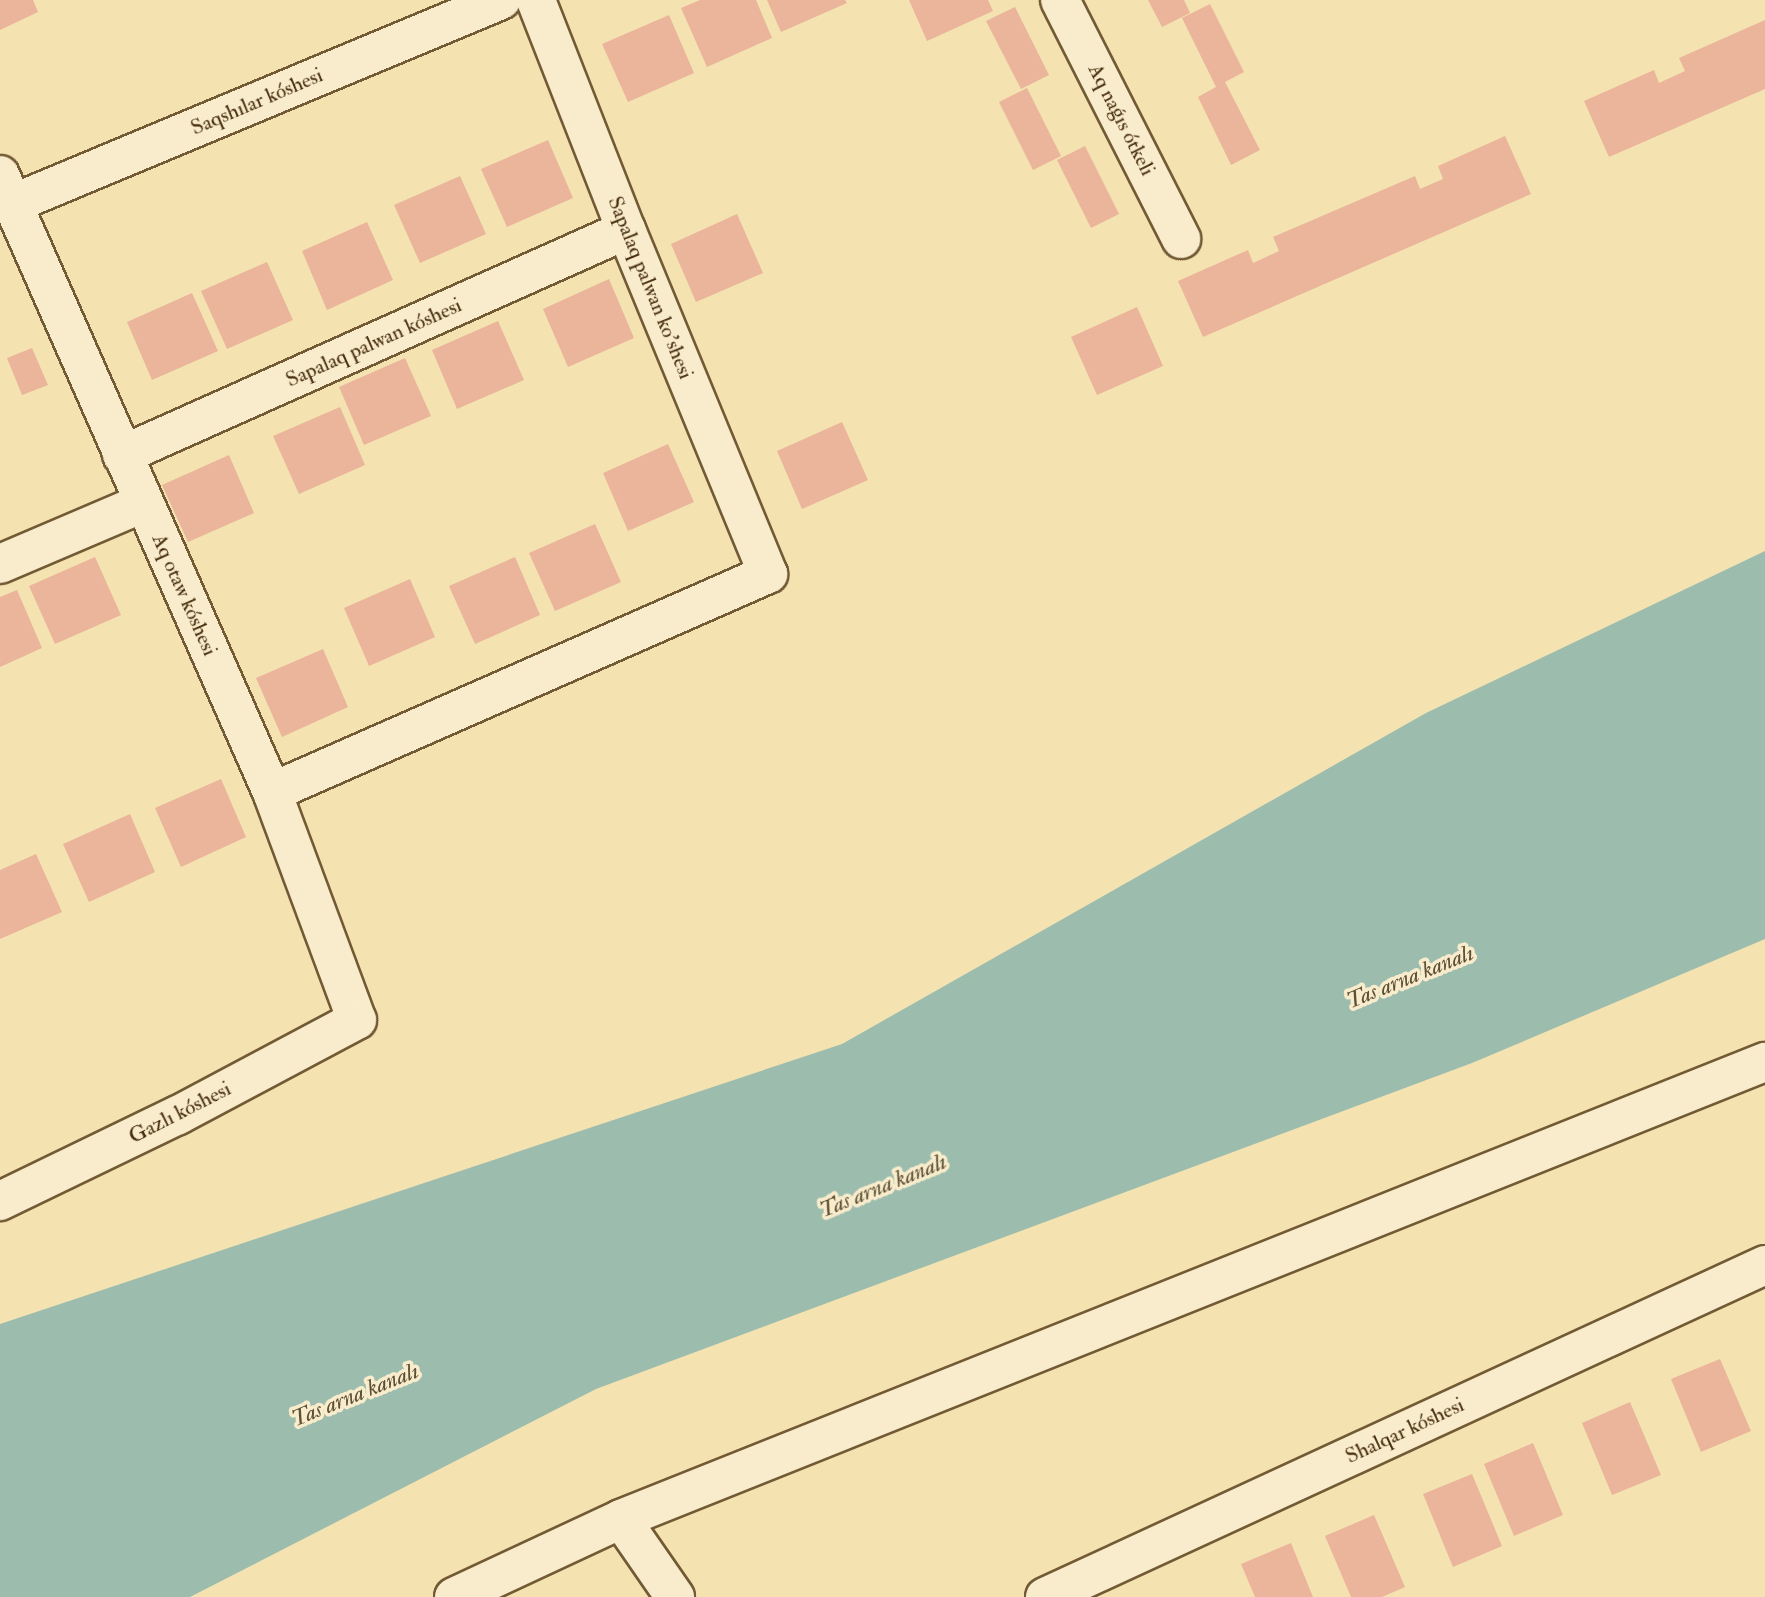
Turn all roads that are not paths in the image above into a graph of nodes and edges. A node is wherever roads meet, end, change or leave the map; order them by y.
1 (501, 0) edge
2 (536, 0) edge
3 (1060, 0) edge
4 (6, 189) edge
5 (626, 230) junction
6 (1181, 239) dead end
7 (121, 455) junction
8 (144, 503) junction
9 (0, 564) edge
10 (272, 792) junction
11 (357, 1020) joint
12 (1765, 1062) edge
13 (0, 1200) edge
14 (1765, 1265) edge
15 (621, 1519) junction
16 (454, 1597) edge
17 (675, 1597) edge
18 (1045, 1597) edge

1 - 4 street, Saqshılar kóshesi
2 - 5 street, Sapalaq palwan ko'shesi
3 - 6 street, Aq naǵıs ótkeli
4 - 7 street, Aq otaw kóshesi
5 - 7 street, Sapalaq palwan kóshesi
5 - 10 street, Sapalaq palwan ko'shesi
7 - 8 street, Aq otaw kóshesi
8 - 9 street
8 - 10 street, Aq otaw kóshesi
10 - 11 street, Aq otaw kóshesi
11 - 13 street, Gazlı kóshesi
12 - 15 street
14 - 18 street, Shalqar kóshesi
15 - 16 street
15 - 17 street

